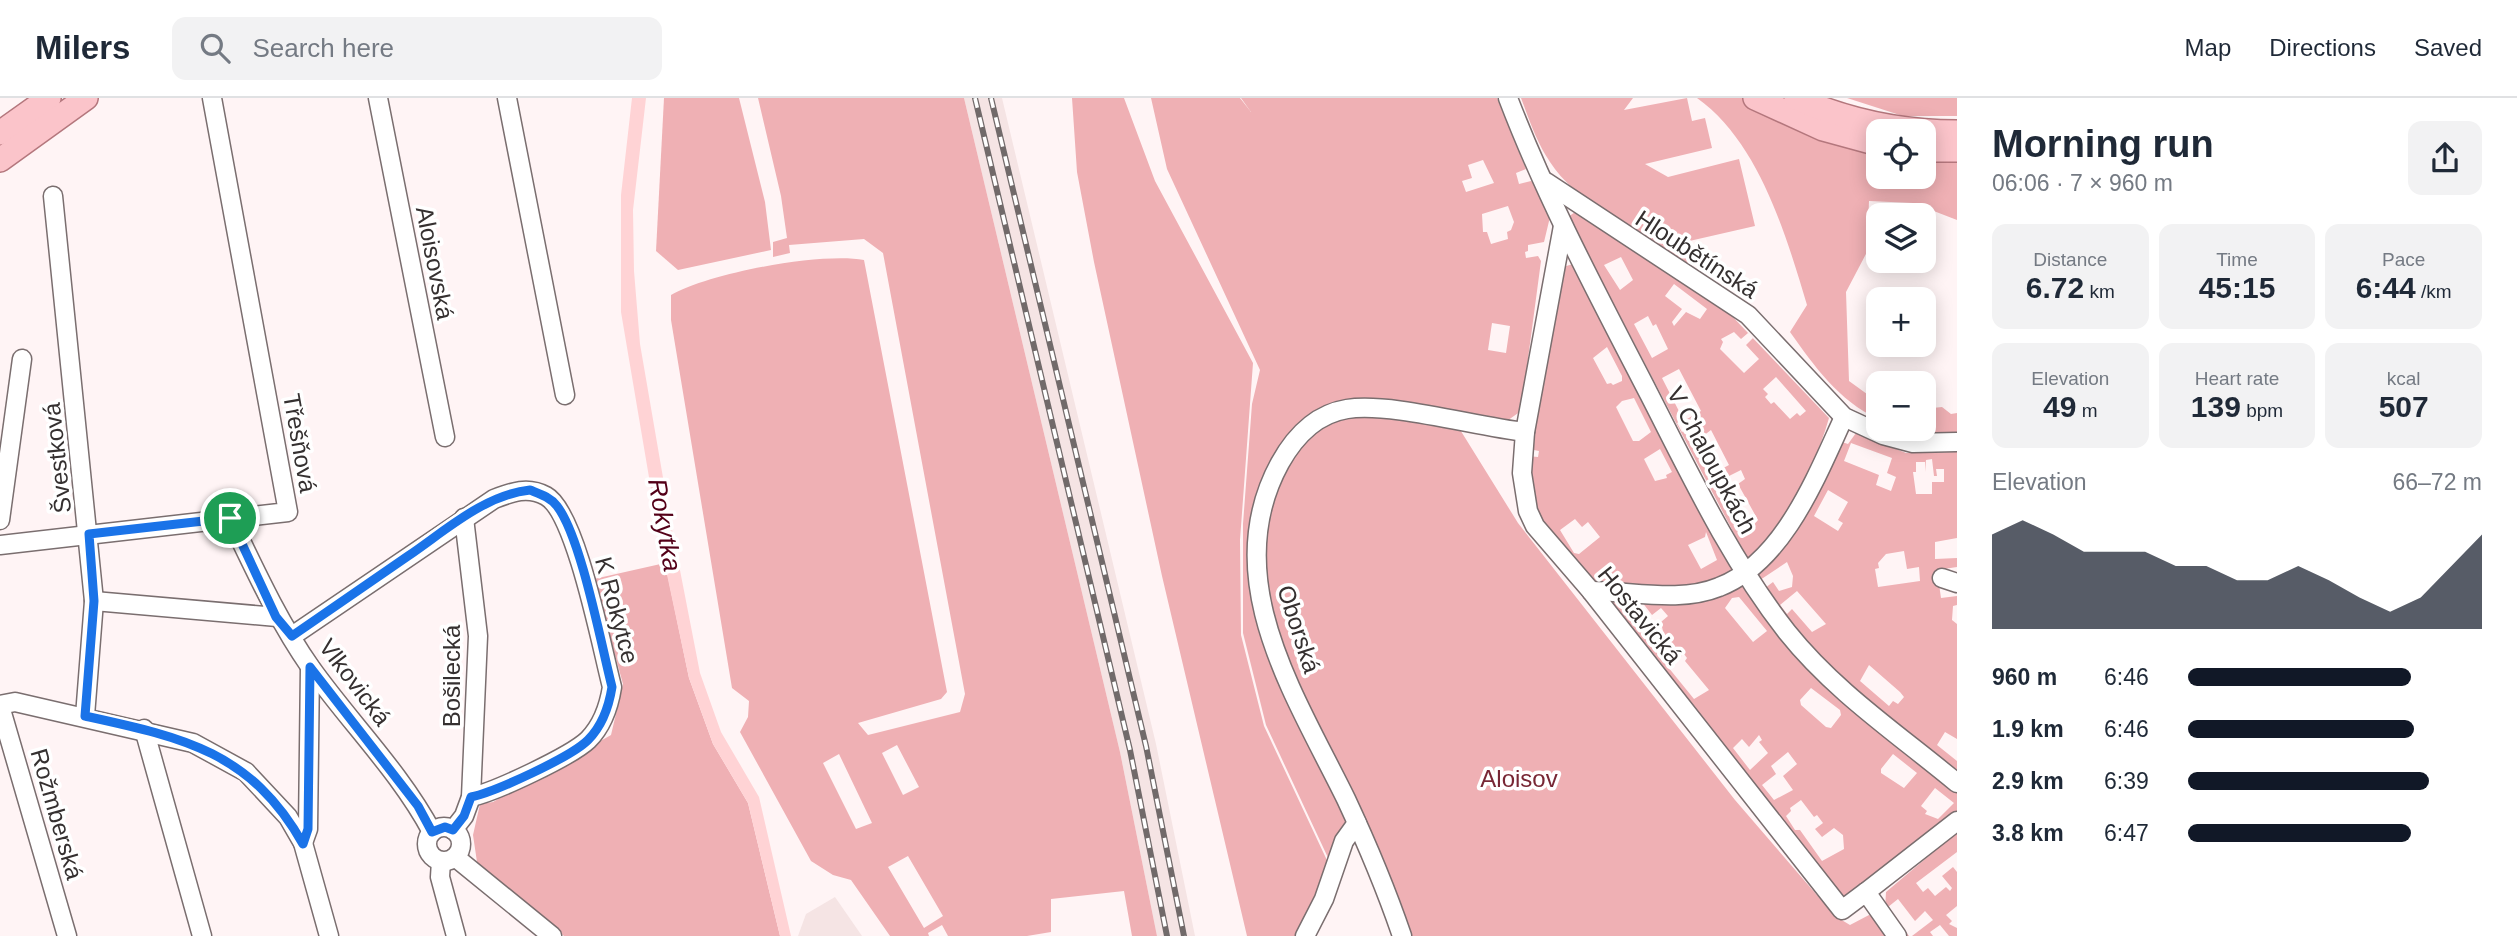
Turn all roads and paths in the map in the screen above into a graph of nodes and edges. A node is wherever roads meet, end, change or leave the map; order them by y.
1 (49, 98) edge
2 (86, 98) edge
3 (212, 98) edge
4 (378, 98) edge
5 (507, 98) edge
6 (1508, 98) edge
7 (1755, 98) edge
8 (1796, 98) edge
9 (1957, 132) edge
10 (0, 134) edge
11 (1866, 141) edge
12 (1936, 149) edge
13 (1957, 150) edge
14 (0, 160) edge
15 (1546, 182) junction
16 (53, 196) dead end
17 (1563, 226) junction
18 (22, 359) dead end
19 (565, 395) dead end
20 (1844, 417) junction
21 (1525, 432) junction
22 (445, 437) dead end
23 (1957, 442) edge
24 (464, 517) junction
25 (230, 518) junction
26 (0, 520) edge
27 (89, 534) junction
28 (0, 545) edge
29 (1745, 572) junction
30 (1591, 591) junction
31 (94, 601) junction
32 (276, 617) junction
33 (292, 636) junction
34 (310, 667) junction
35 (0, 705) edge
36 (85, 716) junction
37 (144, 729) junction
38 (1957, 783) edge
39 (471, 797) junction
40 (1957, 821) edge
41 (1357, 823) junction
42 (453, 830) junction
43 (432, 832) junction
44 (303, 844) junction
45 (448, 859) junction
46 (1866, 892) junction
47 (67, 936) edge
48 (202, 936) edge
49 (329, 936) edge
50 (456, 936) edge
51 (552, 936) edge
52 (1305, 936) edge
53 (1402, 936) edge
54 (1897, 936) edge

1 - 10 main road
2 - 14 main road
3 - 25 street, Třešňová
4 - 22 street, Aloisovská
5 - 19 street
6 - 15 street, V Chaloupkách
7 - 11 main road
8 - 9 main road
12 - 13 main road
15 - 17 street, V Chaloupkách
15 - 20 street, Hloubětínská
16 - 27 street, Švestková
17 - 21 street, Hostavická
17 - 29 street, V Chaloupkách
18 - 26 street
20 - 23 street, Hloubětínská
20 - 29 street
21 - 30 street, Hostavická
21 - 41 street, Oborská
24 - 33 street, K Rokytce
24 - 39 street, Bošilecká
24 - 39 street, K Rokytce
25 - 27 street, Třešňová
25 - 32 street, Vlkovická
27 - 28 street, Třešňová
27 - 31 street, Švestková
29 - 30 street
29 - 38 street, V Chaloupkách
30 - 46 street, Hostavická
31 - 32 street
31 - 36 street, Švestková
32 - 33 street, Vlkovická
33 - 34 street, Vlkovická
34 - 43 street, Vlkovická
34 - 44 street
35 - 36 street
35 - 47 street, Rožmberská
36 - 37 street
37 - 44 street
37 - 48 street
39 - 42 street, Bošilecká
40 - 46 street
41 - 52 street
41 - 53 street, Oborská
42 - 43 street
42 - 45 street
43 - 45 street
44 - 49 street
45 - 50 street
45 - 51 street
46 - 54 street

